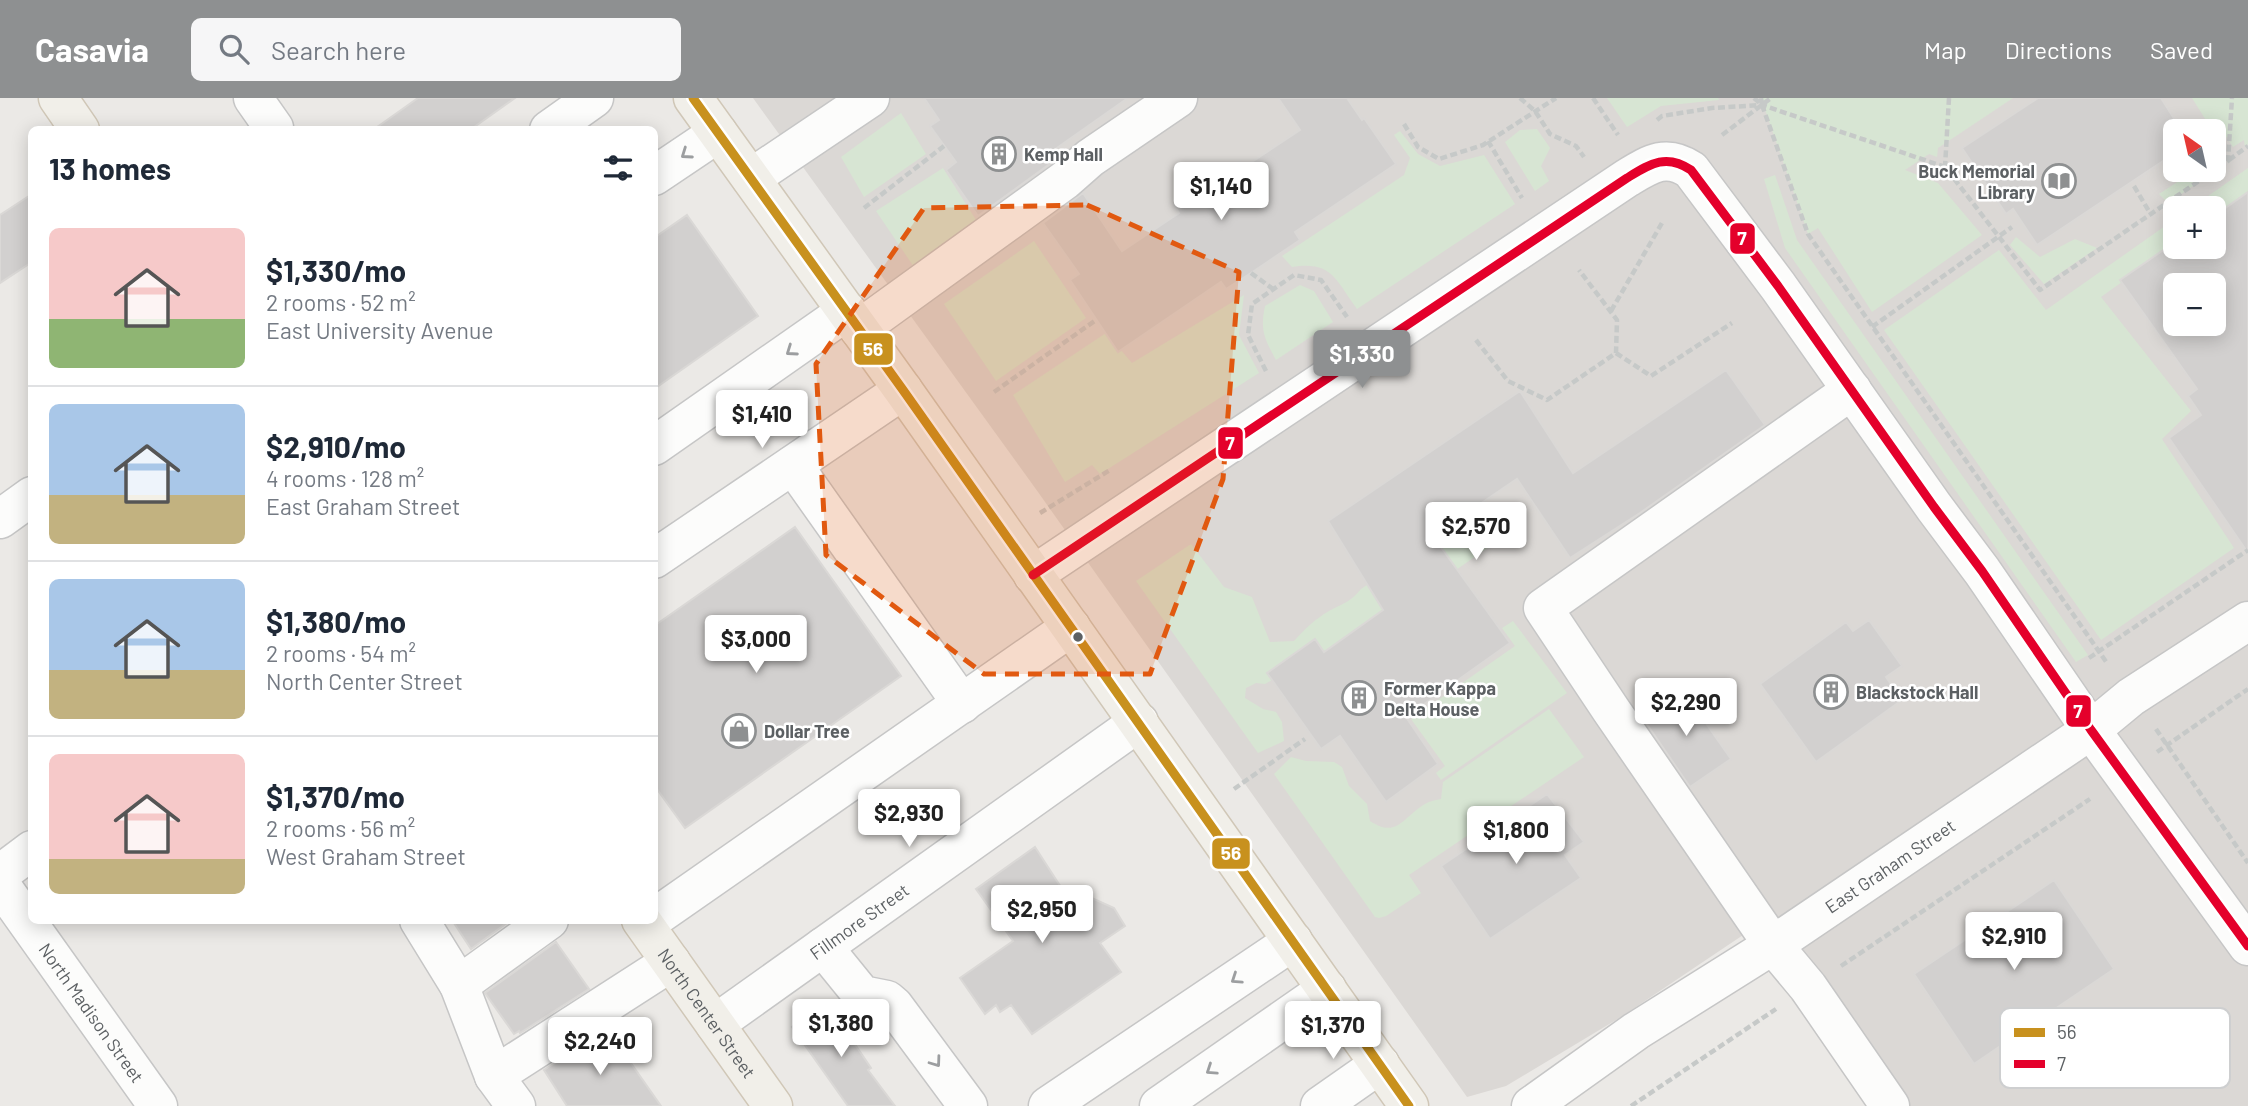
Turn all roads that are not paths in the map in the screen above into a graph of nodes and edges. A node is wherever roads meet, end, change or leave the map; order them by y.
1 (58, 98) edge
2 (253, 98) edge
3 (594, 98) edge
4 (693, 98) edge
5 (870, 98) edge
6 (1178, 98) edge
7 (77, 126) edge
8 (273, 126) edge
9 (555, 126) edge
10 (718, 132) junction
11 (658, 173) edge
12 (751, 178) junction
13 (853, 320) junction
14 (903, 390) junction
15 (1852, 390) junction
16 (658, 443) edge
17 (793, 465) junction
18 (28, 499) edge
19 (0, 519) edge
20 (658, 556) edge
21 (1033, 575) junction
22 (2248, 621) edge
23 (1071, 627) junction
24 (962, 704) junction
25 (1139, 722) junction
26 (2091, 730) junction
27 (28, 853) edge
28 (0, 873) edge
29 (0, 884) edge
30 (658, 914) edge
31 (28, 923) edge
32 (28, 924) edge
33 (421, 924) edge
34 (543, 924) edge
35 (650, 924) edge
36 (1293, 941) junction
37 (1773, 945) junction
38 (2248, 946) edge
39 (823, 947) junction
40 (671, 962) junction
41 (459, 985) junction
42 (1327, 989) junction
43 (715, 1024) junction
44 (1380, 1065) junction
45 (505, 1091) edge
46 (158, 1106) edge
47 (773, 1106) edge
48 (968, 1106) edge
49 (1048, 1106) edge
50 (1159, 1106) edge
51 (1320, 1106) edge
52 (1409, 1106) edge
53 (1531, 1106) edge
54 (1890, 1106) edge

1 - 7 main road
2 - 8 street
3 - 9 street
4 - 10 main road
5 - 12 street
6 - 13 street
10 -> 11 street
10 - 12 main road
12 - 13 main road
13 - 14 main road
13 -> 16 street
14 - 17 street
14 - 21 main road
15 - 21 street
15 - 26 street
15 - 37 street
17 - 20 street
17 - 24 street
18 - 19 street
21 - 23 main road
22 - 26 street, East Graham Street
23 - 24 street
23 - 25 main road
24 - 30 street
25 - 36 main road
25 - 39 street, Fillmore Street
26 - 37 street, East Graham Street
26 - 38 street
27 - 28 street
29 - 31 street, North Madison Street
32 - 46 street, North Madison Street
33 - 41 street
34 - 41 street
35 - 40 main road, North Center Street
36 - 42 main road
36 -> 49 street
37 - 53 street, East Graham Street
37 - 54 street
39 - 43 street, Fillmore Street
39 -> 48 street
40 - 43 main road, North Center Street
40 - 45 street
41 - 45 street
42 - 44 main road
42 -> 50 street
43 - 47 main road, North Center Street
44 - 51 street
44 - 52 main road

